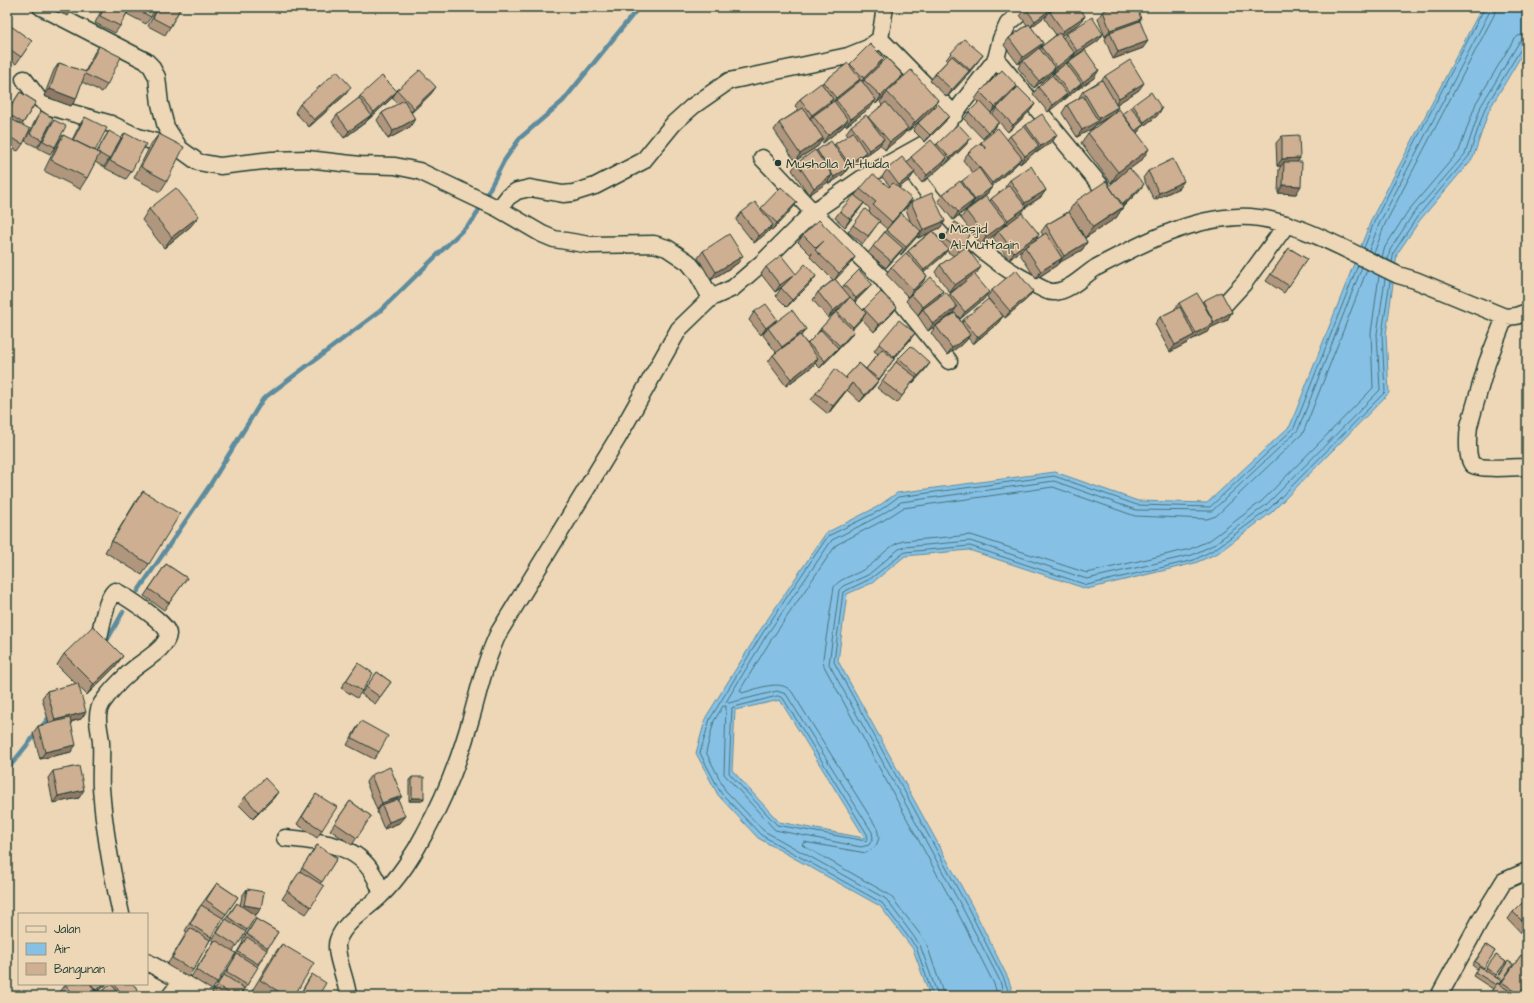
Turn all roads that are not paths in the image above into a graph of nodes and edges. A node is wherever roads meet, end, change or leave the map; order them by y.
1 (41, 7) edge
2 (885, 7) edge
3 (1027, 7) edge
4 (880, 39) junction
5 (996, 59) junction
6 (24, 79) dead end
7 (955, 115) junction
8 (180, 149) junction
9 (901, 157) junction
10 (762, 158) dead end
11 (1100, 185) edge
12 (494, 207) junction
13 (813, 212) junction
14 (1287, 224) junction
15 (711, 298) junction
16 (1222, 306) edge
17 (1527, 312) edge
18 (1505, 317) junction
19 (949, 361) dead end
20 (1527, 467) edge
21 (98, 644) edge
22 (285, 838) dead end
23 (1527, 871) edge
24 (382, 894) junction
25 (121, 913) edge
26 (148, 963) edge
27 (181, 982) junction
28 (170, 996) edge
29 (208, 996) edge
30 (348, 996) edge
31 (1439, 996) edge

1 - 8 street
2 - 4 street
3 - 5 street
4 - 7 street
4 - 12 street
5 - 7 street
5 - 11 street
6 - 8 street
7 - 9 street
8 - 12 street
9 - 13 street
9 - 14 street
10 - 13 street
12 - 15 street
13 - 15 street
13 - 19 street
14 - 16 street
14 - 18 street
15 - 24 street
17 - 18 street
18 - 20 street
21 - 25 street
22 - 24 street
23 - 31 street
24 - 30 street
26 - 27 street
27 - 28 street
27 - 29 street

